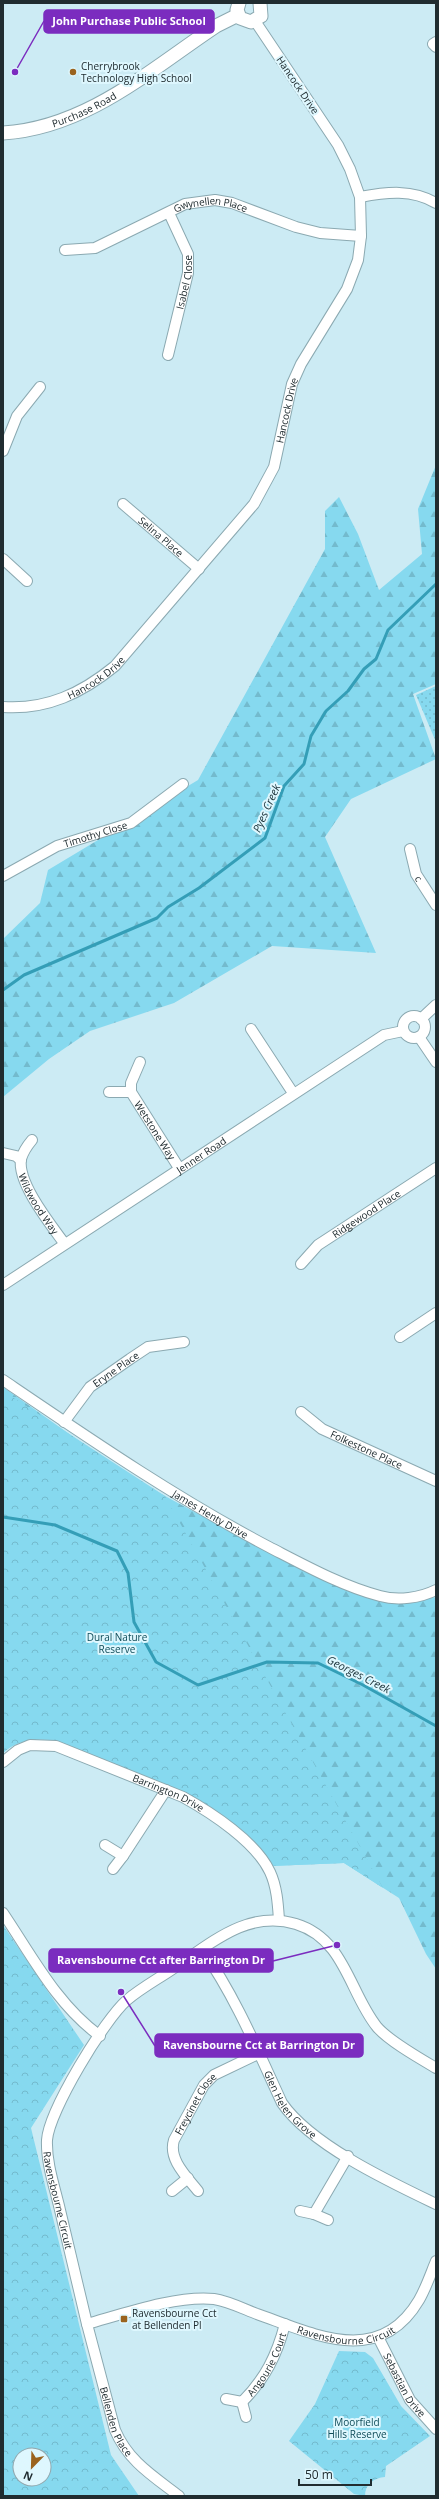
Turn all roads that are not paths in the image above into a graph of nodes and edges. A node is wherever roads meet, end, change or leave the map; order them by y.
1 (260, 3) edge
2 (239, 9) edge
3 (255, 21) junction
4 (3, 133) edge
5 (360, 197) junction
6 (436, 203) edge
7 (169, 213) junction
8 (361, 236) junction
9 (65, 250) dead end
10 (168, 355) dead end
11 (40, 387) dead end
12 (3, 451) edge
13 (123, 504) dead end
14 (3, 558) edge
15 (199, 569) junction
16 (27, 580) dead end
17 (3, 707) edge
18 (183, 784) dead end
19 (410, 849) dead end
20 (3, 876) edge
21 (436, 905) edge
22 (436, 1006) edge
23 (422, 1019) junction
24 (251, 1029) dead end
25 (403, 1031) junction
26 (419, 1037) junction
27 (140, 1062) dead end
28 (436, 1062) edge
29 (109, 1092) dead end
30 (131, 1092) junction
31 (294, 1094) junction
32 (32, 1140) dead end
33 (3, 1153) edge
34 (21, 1160) junction
35 (179, 1168) junction
36 (436, 1168) edge
37 (64, 1244) junction
38 (301, 1264) dead end
39 (3, 1285) edge
40 (436, 1313) edge
41 (400, 1337) dead end
42 (184, 1342) dead end
43 (3, 1380) edge
44 (301, 1412) dead end
45 (64, 1422) junction
46 (436, 1481) edge
47 (436, 1590) edge
48 (3, 1762) edge
49 (166, 1790) junction
50 (105, 1845) dead end
51 (123, 1856) junction
52 (113, 1869) dead end
53 (3, 1913) edge
54 (279, 1920) junction
55 (202, 1949) junction
56 (100, 2036) junction
57 (260, 2053) junction
58 (436, 2068) edge
59 (348, 2156) junction
60 (188, 2178) junction
61 (172, 2191) dead end
62 (198, 2191) dead end
63 (436, 2204) edge
64 (300, 2211) dead end
65 (314, 2214) junction
66 (328, 2220) dead end
67 (436, 2261) edge
68 (87, 2324) junction
69 (285, 2324) junction
70 (378, 2337) junction
71 (226, 2399) dead end
72 (242, 2402) junction
73 (246, 2417) dead end
74 (436, 2428) edge
75 (179, 2496) edge

1 - 3 main road
2 - 3 main road
2 - 4 main road, Purchase Road
3 - 5 street, Hancock Drive
5 - 6 street
5 - 8 street, Hancock Drive
7 - 8 street, Gwynellen Place
7 - 9 street, Gwynellen Place
7 - 10 street, Isabel Close
8 - 15 street, Hancock Drive
11 - 12 street
13 - 15 street, Selina Place
14 - 16 street
15 - 17 street, Hancock Drive
18 - 20 street, Timothy Close
19 - 21 street, c
22 - 23 street
23 - 25 street
23 - 26 street
24 - 31 street
25 - 26 street
25 - 31 street, Jenner Road
26 - 28 street
27 - 30 street, Wetstone Way
29 - 30 street, Wetstone Way
30 - 35 street, Wetstone Way
31 - 35 street, Jenner Road
32 - 34 street, Wildwood Way
33 - 34 street, Wildwood Way
34 - 37 street, Wildwood Way
35 - 37 street, Jenner Road
36 - 38 street, Ridgewood Place
37 - 39 street, Jenner Road
40 - 41 street
42 - 45 street, Eryne Place
43 - 45 street, James Henty Drive
44 - 46 street, Folkestone Place
45 - 47 street, James Henty Drive
48 - 49 street, Barrington Drive
49 - 51 street
49 - 54 street, Barrington Drive
50 - 51 street
51 - 52 street
53 - 56 street
54 - 55 street, Ravensbourne Circuit
54 - 58 street, Ravensbourne Circuit
55 - 56 street, Ravensbourne Circuit
55 - 57 street, Glen Helen Grove
56 - 68 street, Ravensbourne Circuit
57 - 59 street, Glen Helen Grove
57 - 60 street, Freycinet Close
59 - 63 street, Glen Helen Grove
59 - 65 street
60 - 61 street
60 - 62 street, Freycinet Close
64 - 65 street
65 - 66 street
67 - 70 street, Ravensbourne Circuit
68 - 69 street, Ravensbourne Circuit
68 - 75 street, Bellenden Place
69 - 70 street, Ravensbourne Circuit
69 - 72 street, Angourie Court
70 - 74 street, Sebastian Drive
71 - 72 street, Angourie Court
72 - 73 street, Angourie Court

